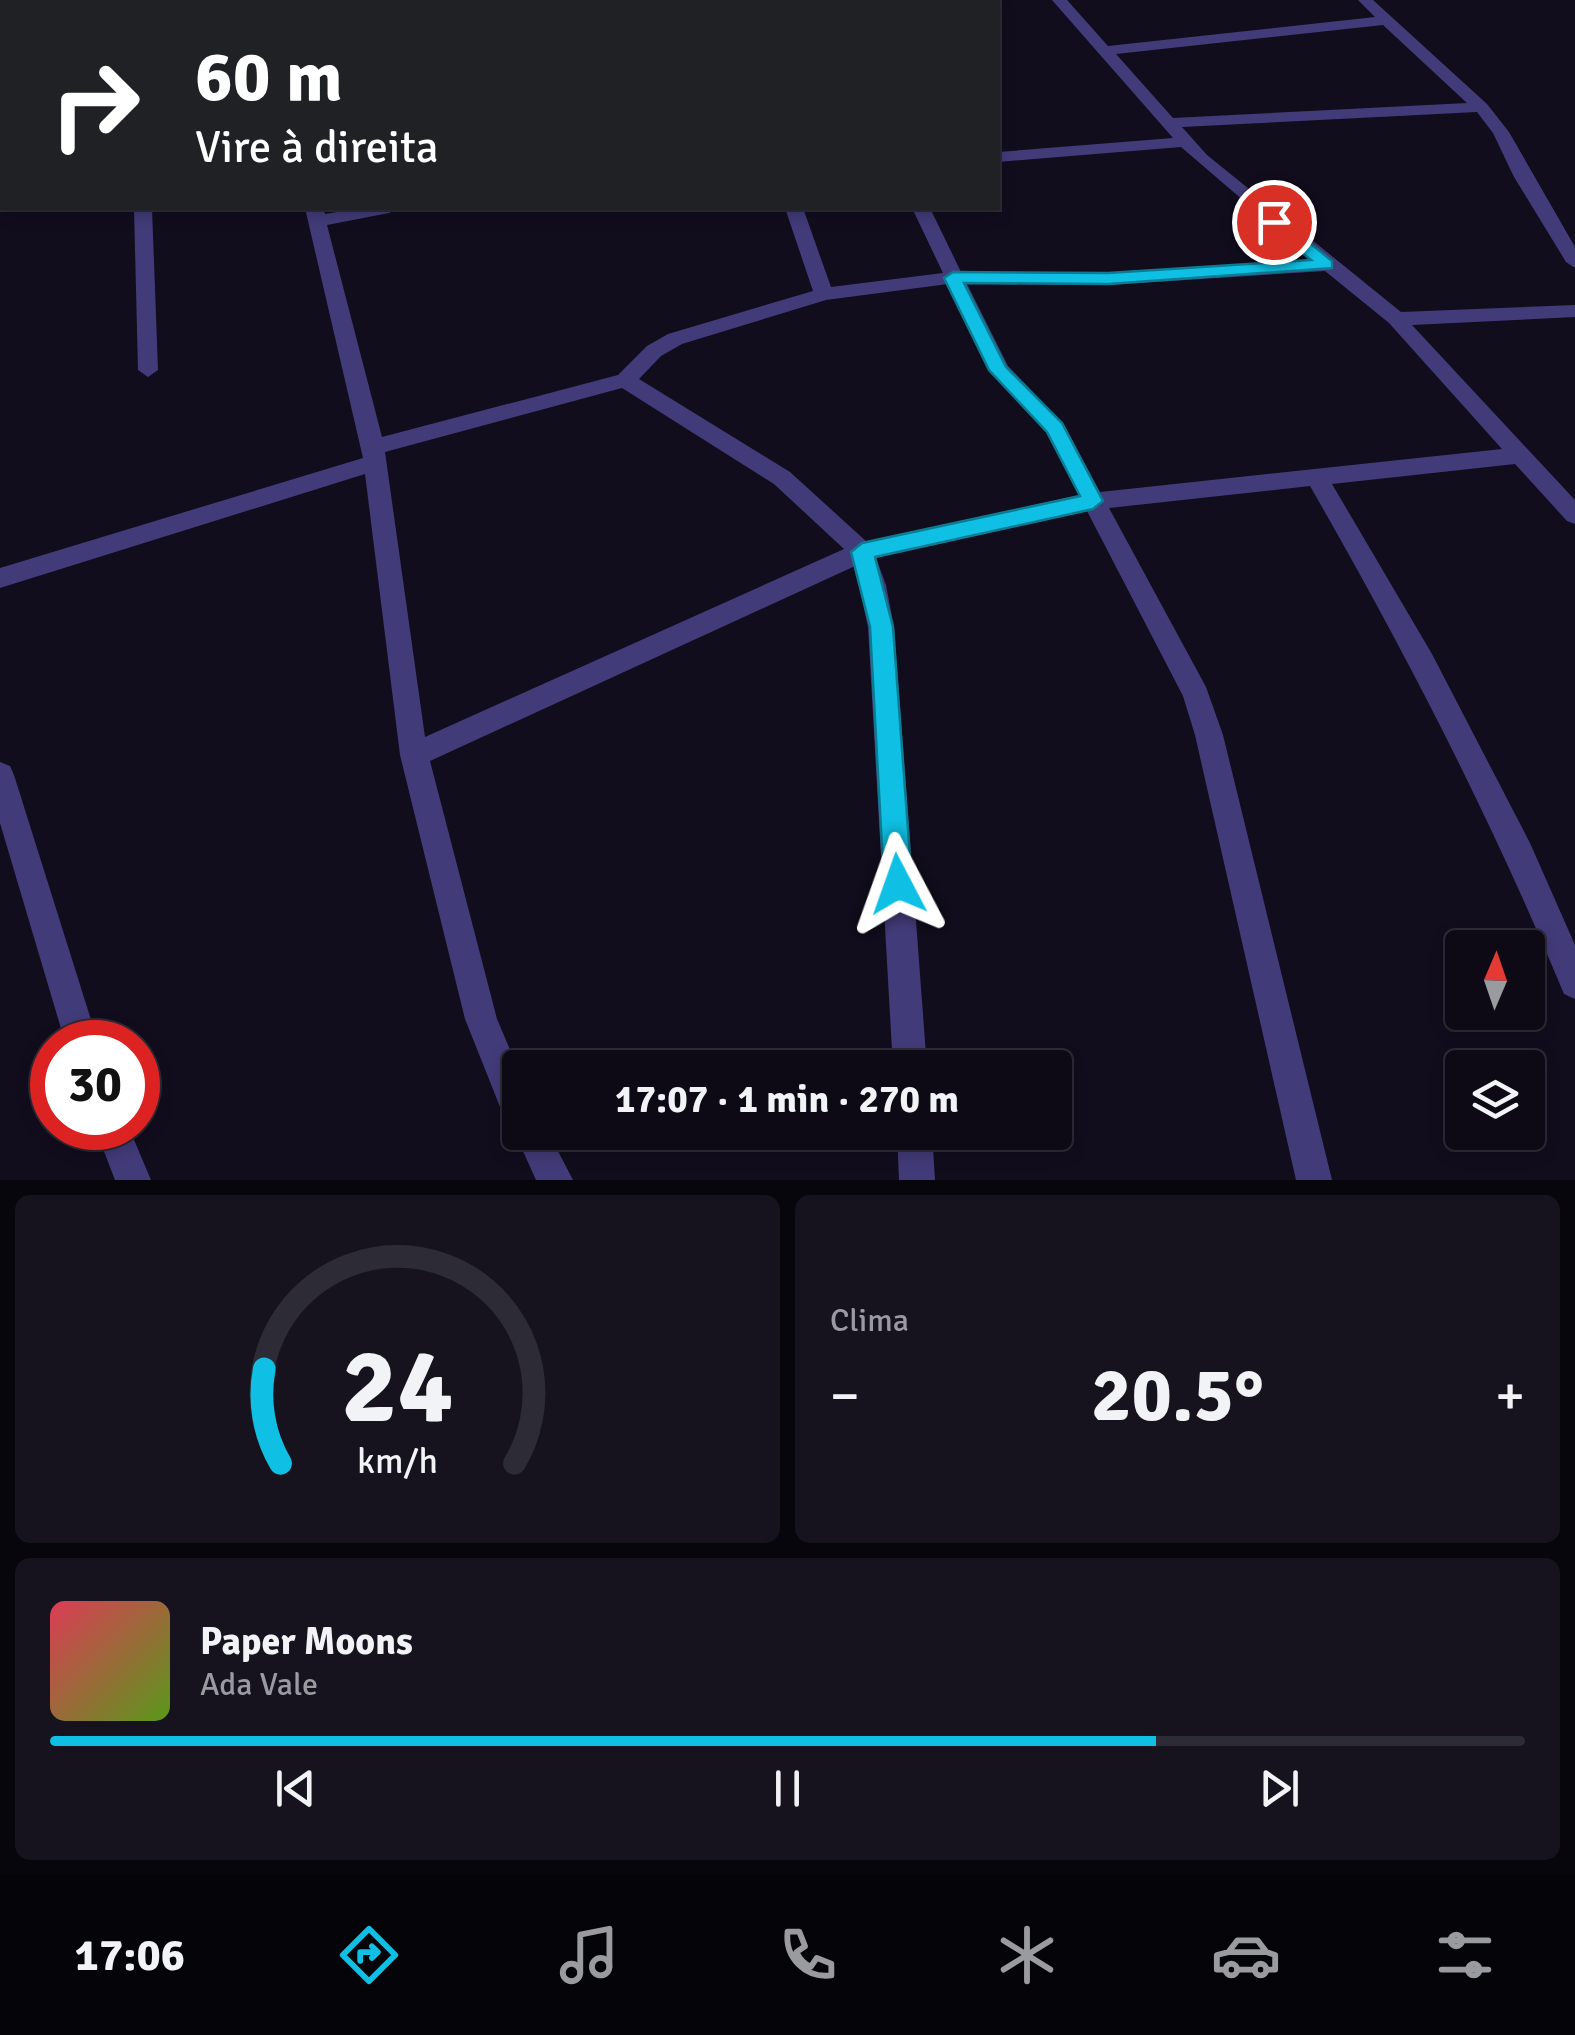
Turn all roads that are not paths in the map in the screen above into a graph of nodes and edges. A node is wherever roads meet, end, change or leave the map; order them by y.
1 (1059, 0) edge
2 (1365, 0) edge
3 (1388, 20) junction
4 (1104, 51) junction
5 (1481, 107) junction
6 (1166, 122) junction
7 (1184, 142) junction
8 (1000, 157) edge
9 (143, 210) edge
10 (364, 210) edge
11 (795, 210) edge
12 (922, 210) edge
13 (315, 214) edge
14 (1566, 236) edge
15 (1575, 262) edge
16 (1326, 264) junction
17 (953, 278) junction
18 (824, 294) junction
19 (1575, 311) edge
20 (1396, 319) junction
21 (148, 370) dead end
22 (625, 380) junction
23 (374, 455) junction
24 (1520, 456) junction
25 (1316, 477) junction
26 (1093, 501) junction
27 (1575, 515) edge
28 (862, 552) junction
29 (0, 578) edge
30 (414, 755) junction
31 (0, 775) edge
32 (1575, 983) edge
33 (75, 1020) edge
34 (909, 1050) edge
35 (502, 1071) edge
36 (121, 1150) edge
37 (539, 1150) edge
38 (915, 1150) edge
39 (133, 1180) edge
40 (555, 1180) edge
41 (917, 1180) edge
42 (1314, 1180) edge

1 - 4 street
2 - 3 street
3 - 4 street
3 - 5 street
4 - 6 street
5 - 6 street
5 - 14 street
6 - 7 street
7 - 8 street
7 - 16 street
9 - 21 street
10 - 13 street
11 - 18 street
12 - 17 street
13 - 23 street
14 - 15 street
16 - 17 street
16 - 20 street
17 - 18 street
17 - 26 street
18 - 22 street
19 - 20 street
20 - 24 street
22 - 23 street
22 - 28 street
23 - 29 street
23 - 30 street
24 - 25 street
24 - 27 street
25 - 26 street
25 - 32 street
26 - 28 street
26 - 42 street
28 - 30 street
28 - 34 street
30 - 35 street
31 - 33 street
36 - 39 street
37 - 40 street
38 - 41 street

